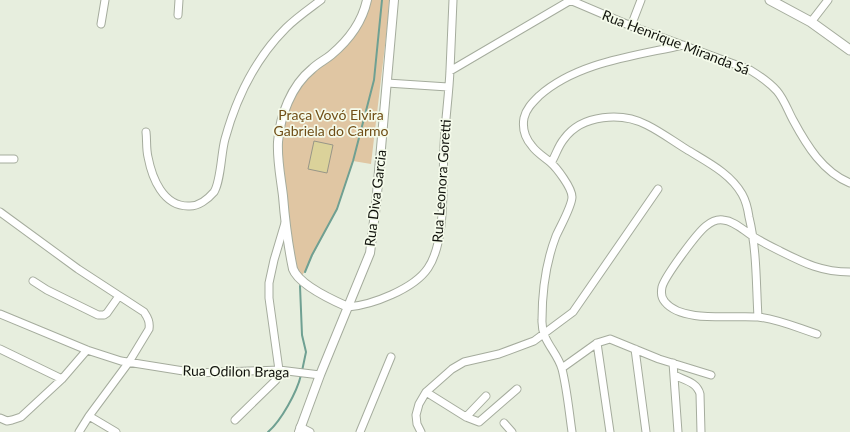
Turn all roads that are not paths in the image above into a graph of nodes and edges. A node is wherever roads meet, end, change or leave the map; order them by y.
1 (104, 0) edge
2 (179, 0) edge
3 (321, 0) edge
4 (394, 0) edge
5 (453, 0) edge
6 (570, 0) edge
7 (641, 0) edge
8 (770, 0) edge
9 (828, 0) edge
10 (365, 1) edge
11 (178, 15) dead end
12 (811, 22) junction
13 (101, 24) dead end
14 (631, 26) junction
15 (683, 46) junction
16 (850, 50) edge
17 (450, 71) junction
18 (388, 83) junction
19 (448, 87) junction
20 (146, 132) dead end
21 (0, 158) edge
22 (14, 160) dead end
23 (552, 163) junction
24 (850, 183) edge
25 (658, 189) dead end
26 (0, 212) edge
27 (285, 222) junction
28 (754, 237) junction
29 (850, 272) edge
30 (33, 281) dead end
31 (119, 296) junction
32 (348, 308) junction
33 (0, 314) edge
34 (758, 317) junction
35 (817, 334) dead end
36 (543, 335) junction
37 (597, 343) junction
38 (0, 349) edge
39 (87, 350) junction
40 (635, 350) junction
41 (391, 357) dead end
42 (129, 362) junction
43 (673, 363) junction
44 (562, 368) junction
45 (280, 370) junction
46 (320, 375) junction
47 (711, 375) dead end
48 (674, 376) junction
49 (62, 379) junction
50 (517, 389) dead end
51 (426, 392) junction
52 (486, 396) dead end
53 (89, 416) junction
54 (466, 416) junction
55 (0, 418) edge
56 (235, 420) dead end
57 (504, 423) dead end
58 (299, 430) edge
59 (79, 432) edge
60 (116, 432) edge
61 (310, 432) edge
62 (360, 432) edge
63 (421, 432) edge
64 (512, 432) edge
65 (572, 432) edge
66 (610, 432) edge
67 (646, 432) edge
68 (678, 432) edge
69 (701, 432) edge

1 - 13 street
2 - 11 street
3 - 20 street
4 - 18 street, Rua Diva Garcia
5 - 17 street, Rua Leonora Goretti
6 - 14 street, Rua Henrique Miranda Sá
6 - 17 street
7 - 14 street
8 - 12 main road
9 - 12 street
10 - 27 street
12 - 16 main road
14 - 15 street, Rua Henrique Miranda Sá
15 - 23 street
15 - 24 street, Rua Henrique Miranda Sá
17 - 19 street, Rua Leonora Goretti
18 - 19 street
18 - 32 street, Rua Diva Garcia
19 - 32 street, Rua Leonora Goretti
21 - 22 street
23 - 28 street
23 - 36 street
25 - 36 street
26 - 31 street
27 - 32 street
27 - 45 street
28 - 29 street
28 - 34 street
28 - 34 street
30 - 31 street
31 - 42 street
32 - 46 street, Rua Diva Garcia
33 - 39 street, Rua Odilon Braga
34 - 35 street
36 - 44 street
36 - 51 street
37 - 40 street
37 - 44 street
37 - 66 street
38 - 49 street
39 - 42 street, Rua Odilon Braga
39 - 49 street
40 - 43 street
40 - 67 street
41 - 62 street
42 - 45 street, Rua Odilon Braga
42 - 53 street
43 - 47 street
43 - 48 street
44 - 65 street
45 - 46 street, Rua Odilon Braga
45 - 56 street
46 - 58 street, Rua Diva Garcia
48 - 68 street
48 - 69 street
49 - 55 street
50 - 54 street
51 - 54 street
51 - 63 street
52 - 54 street
53 - 59 street
53 - 60 street
57 - 64 street
58 - 61 street

